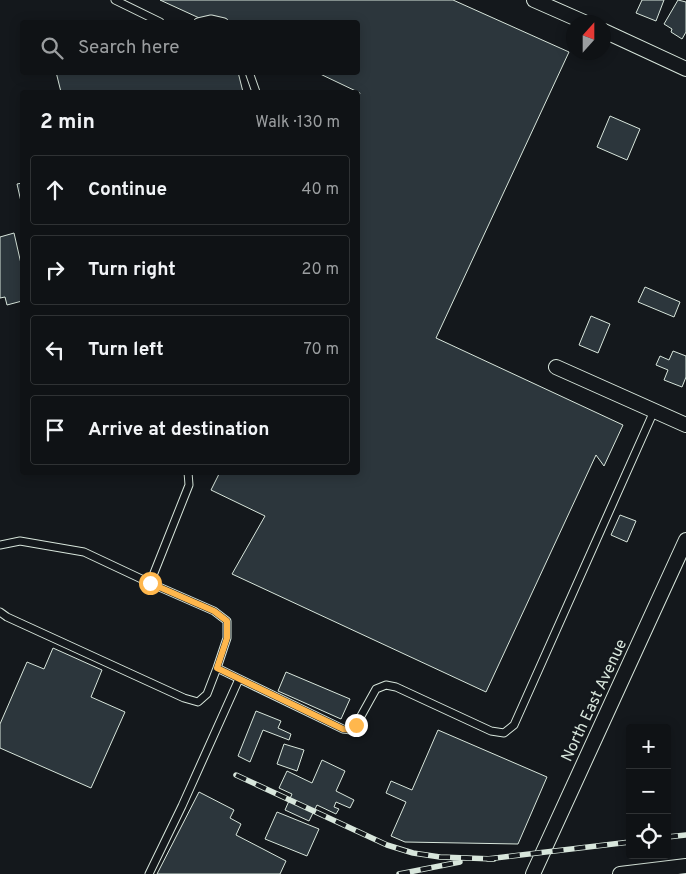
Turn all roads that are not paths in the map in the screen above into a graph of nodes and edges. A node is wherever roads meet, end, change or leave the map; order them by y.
1 (115, 0) edge
2 (534, 0) edge
3 (568, 15) edge
4 (156, 20) edge
5 (611, 34) edge
6 (686, 69) edge
7 (250, 75) edge
8 (255, 90) edge
9 (556, 367) dead end
10 (654, 411) junction
11 (686, 425) edge
12 (188, 475) edge
13 (686, 540) edge
14 (0, 545) edge
15 (150, 583) junction
16 (0, 612) edge
17 (217, 668) junction
18 (239, 679) junction
19 (686, 866) edge
20 (538, 873) edge
21 (149, 874) edge
22 (620, 874) edge

1 - 4 lane
2 - 3 street
5 - 6 street
7 - 8 lane
9 - 10 street
10 - 11 street
10 - 18 lane
12 - 15 lane
13 - 20 street, North East Avenue
14 - 15 lane
15 - 17 lane
16 - 17 lane
17 - 18 lane
18 - 21 lane
19 - 22 street

